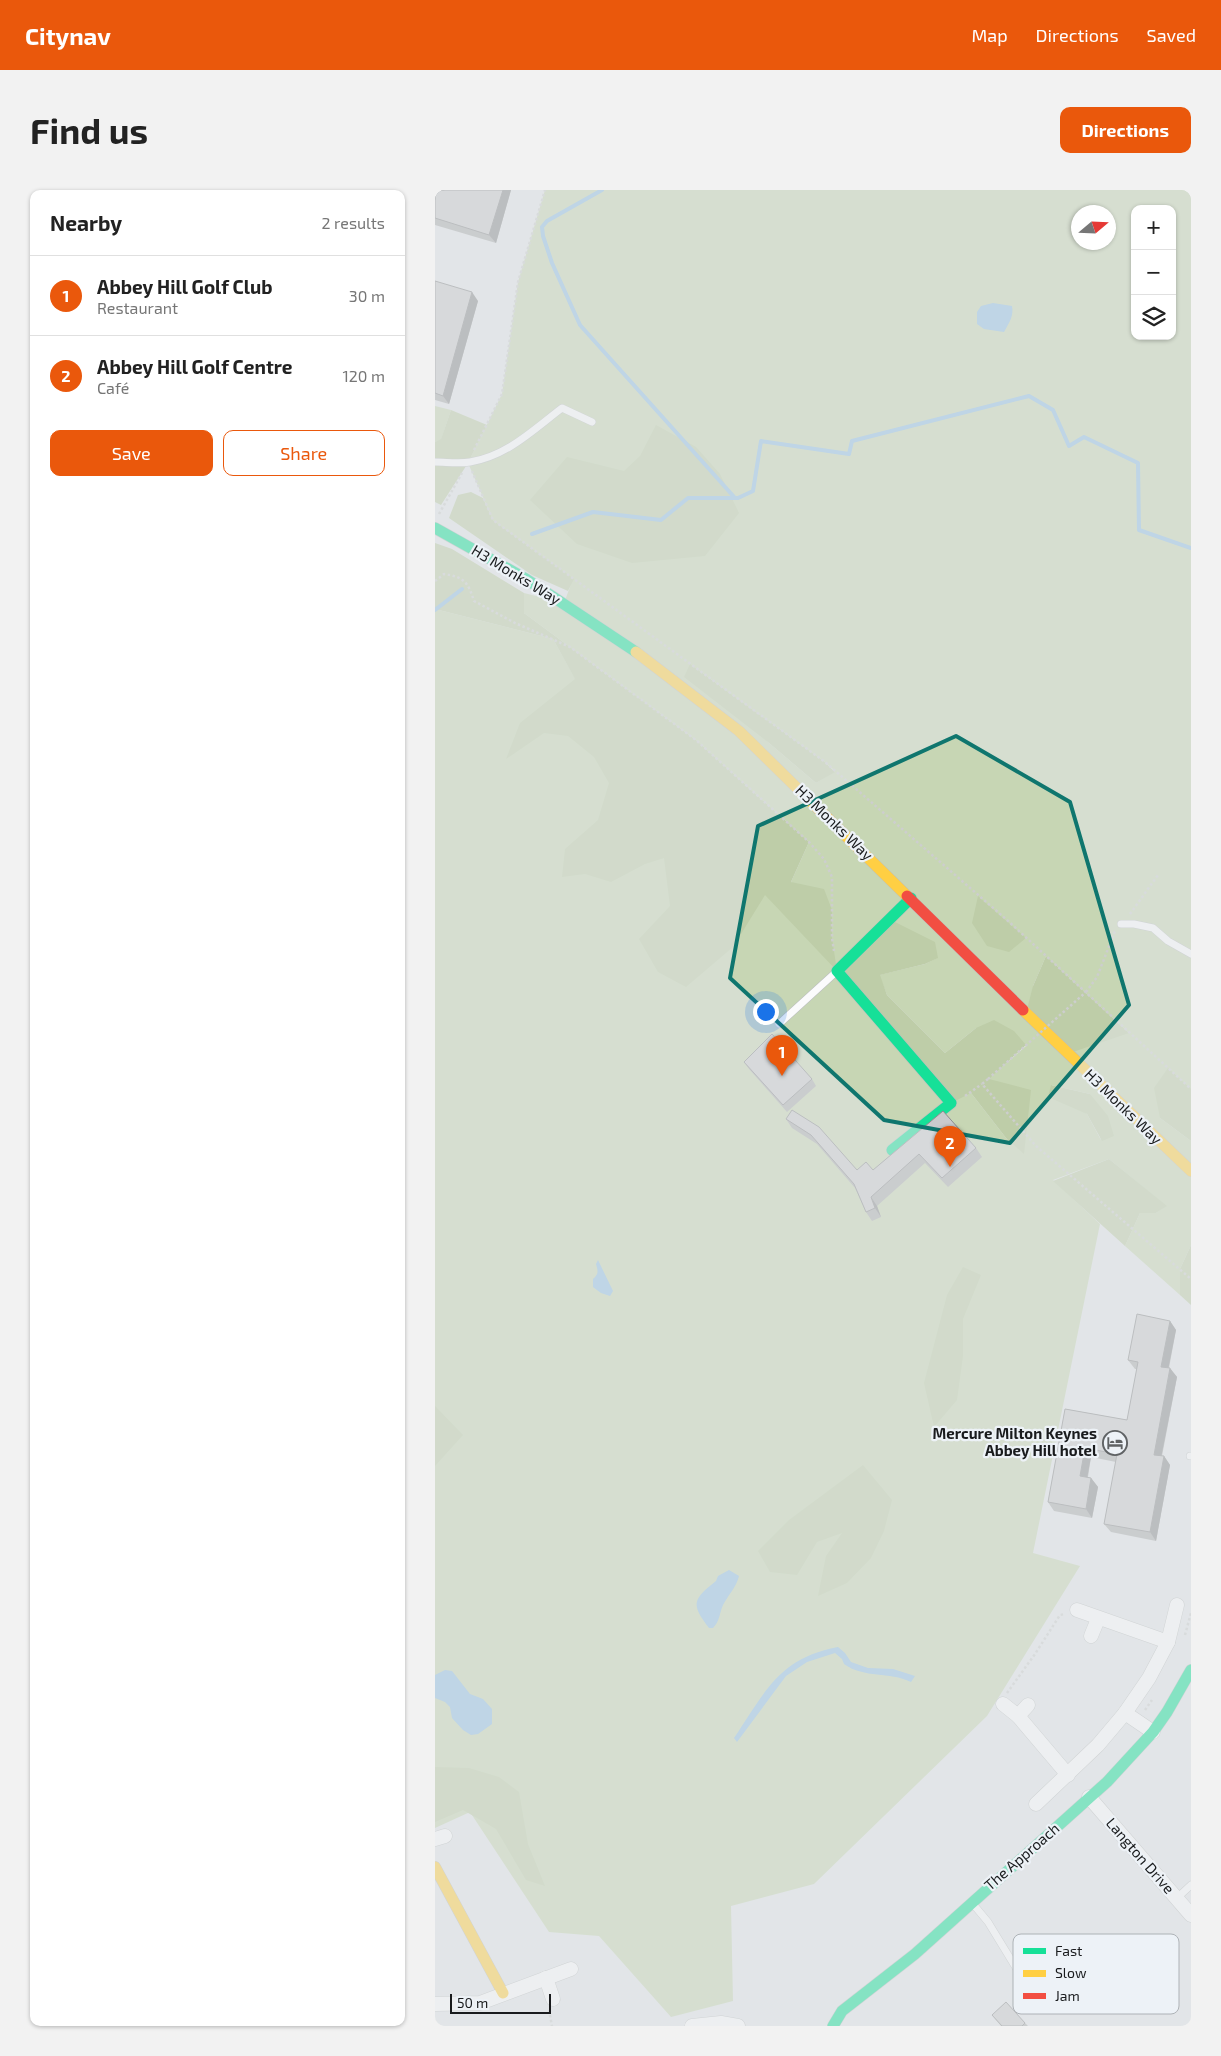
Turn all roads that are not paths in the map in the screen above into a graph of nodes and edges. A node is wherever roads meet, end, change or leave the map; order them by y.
1 (592, 422) dead end
2 (435, 462) edge
3 (435, 528) edge
4 (911, 898) junction
5 (1121, 924) dead end
6 (1191, 954) edge
7 (837, 971) junction
8 (779, 1024) dead end
9 (892, 1150) dead end
10 (1191, 1171) edge
11 (1177, 1605) dead end
12 (1077, 1610) road end
13 (1098, 1618) junction
14 (1091, 1636) dead end
15 (1168, 1642) junction
16 (1191, 1672) edge
17 (1003, 1704) road end
18 (1028, 1705) dead end
19 (1125, 1713) junction
20 (1018, 1716) junction
21 (1153, 1732) junction
22 (1068, 1775) junction
23 (1089, 1797) junction
24 (1036, 1804) dead end
25 (435, 1867) edge
26 (1191, 1885) edge
27 (1177, 1898) junction
28 (971, 1902) junction
29 (1191, 1914) edge
30 (1013, 1963) edge
31 (571, 1969) dead end
32 (546, 1978) junction
33 (503, 1993) junction
34 (553, 1999) dead end
35 (435, 2004) edge
36 (692, 2026) edge
37 (738, 2026) edge
38 (833, 2026) edge

1 - 2 lane
3 - 4 street, H3 Monks Way
4 - 7 street
4 - 10 street, H3 Monks Way
5 - 6 lane
7 - 8 lane
7 - 9 street
11 - 15 street
12 - 13 street
13 - 14 street
13 - 15 street
15 - 19 street
16 - 21 street, The Approach
17 - 20 street
18 - 20 street
19 - 21 street
19 - 22 street
20 - 22 street
21 - 23 street, The Approach
22 - 24 street
23 - 27 street, Langton Drive
23 - 28 street, The Approach
25 - 33 street
26 - 27 lane
27 - 29 street, Langton Drive
28 - 30 lane
28 - 38 street, The Approach
31 - 32 street
32 - 33 street
32 - 34 street
33 - 35 street
36 - 37 street

